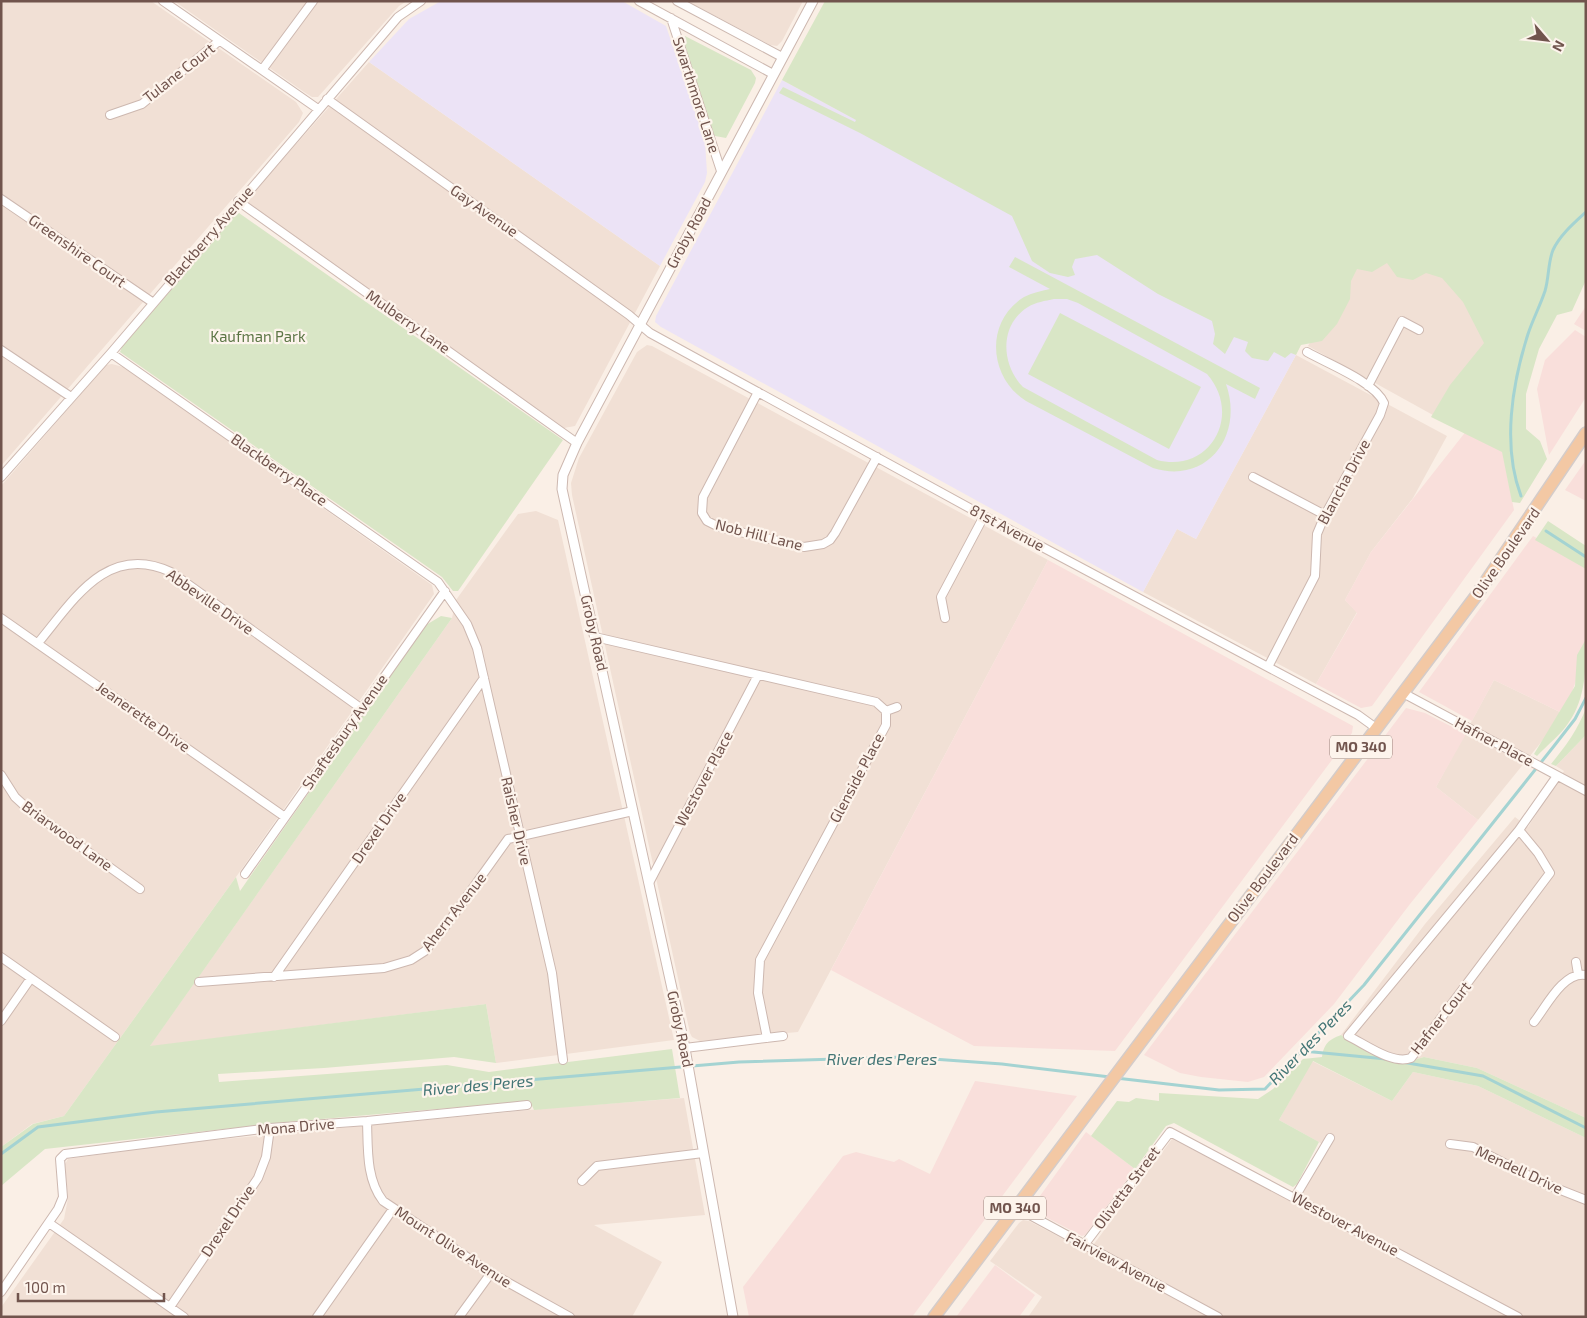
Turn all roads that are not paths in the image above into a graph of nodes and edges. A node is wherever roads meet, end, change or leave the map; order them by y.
1 (163, 1) edge
2 (313, 1) edge
3 (421, 1) edge
4 (639, 1) edge
5 (678, 1) edge
6 (813, 1) edge
7 (671, 18) junction
8 (219, 41) junction
9 (782, 57) junction
10 (262, 70) junction
11 (774, 74) junction
12 (326, 99) junction
13 (318, 109) junction
14 (110, 115) dead end
15 (722, 171) junction
16 (1, 199) edge
17 (238, 201) junction
18 (152, 302) junction
19 (640, 324) junction
20 (1420, 330) dead end
21 (1, 350) edge
22 (1307, 352) dead end
23 (111, 353) junction
24 (1368, 386) junction
25 (758, 392) junction
26 (71, 397) junction
27 (1586, 433) edge
28 (577, 443) junction
29 (877, 457) junction
30 (1, 477) edge
31 (1253, 477) dead end
32 (1325, 514) junction
33 (984, 516) junction
34 (445, 591) junction
35 (1, 618) edge
36 (945, 618) dead end
37 (595, 637) junction
38 (38, 643) junction
39 (1268, 667) junction
40 (758, 675) junction
41 (484, 678) junction
42 (1402, 693) junction
43 (897, 707) dead end
44 (362, 708) junction
45 (886, 711) junction
46 (1376, 728) junction
47 (1554, 774) junction
48 (1, 775) edge
49 (1586, 791) edge
50 (633, 811) junction
51 (285, 817) junction
52 (1520, 830) junction
53 (520, 836) junction
54 (245, 874) dead end
55 (649, 883) junction
56 (140, 889) dead end
57 (1, 957) edge
58 (1576, 962) dead end
59 (1582, 974) edge
60 (274, 977) junction
61 (31, 978) junction
62 (199, 982) dead end
63 (1, 1021) edge
64 (1534, 1022) dead end
65 (783, 1036) dead end
66 (115, 1037) dead end
67 (767, 1038) junction
68 (686, 1051) junction
69 (563, 1060) dead end
70 (527, 1105) dead end
71 (367, 1122) junction
72 (270, 1128) junction
73 (1170, 1132) joint
74 (1330, 1138) dead end
75 (1450, 1144) dead end
76 (703, 1153) junction
77 (582, 1181) dead end
78 (1295, 1197) junction
79 (1586, 1200) edge
80 (1015, 1207) junction
81 (393, 1209) junction
82 (49, 1223) junction
83 (1084, 1245) junction
84 (491, 1273) junction
85 (1, 1292) edge
86 (170, 1307) junction
87 (184, 1317) edge
88 (317, 1317) edge
89 (459, 1317) edge
90 (570, 1317) edge
91 (733, 1317) edge
92 (934, 1317) edge
93 (1218, 1317) edge
94 (1518, 1317) edge

1 - 8 street
2 - 10 street
3 - 12 street, Blackberry Avenue
4 - 7 street, Swarthmore Lane
5 - 9 street
6 - 9 street, Groby Road
7 - 11 street, Swarthmore Lane
7 - 15 street, Swarthmore Lane
8 - 10 street
8 - 14 street, Tulane Court
9 - 11 street, Groby Road
10 - 13 street
11 - 15 street, Groby Road
12 - 13 street, Blackberry Avenue
12 - 19 street, Gay Avenue
13 - 17 street, Blackberry Avenue
15 - 19 street, Groby Road
16 - 18 street, Greenshire Court
17 - 18 street, Blackberry Avenue
17 - 28 street, Mulberry Lane
18 - 23 street, Blackberry Avenue
19 - 25 street, 81st Avenue
19 - 28 street, Groby Road
20 - 24 street
21 - 26 street
22 - 24 street
23 - 26 street, Blackberry Avenue
23 - 34 street, Blackberry Place
24 - 32 street, Blancha Drive
25 - 29 street, 81st Avenue
25 - 29 street, Nob Hill Lane
26 - 30 street, Blackberry Avenue
27 - 42 main road, Olive Boulevard / MO 340
28 - 37 street, Groby Road
29 - 33 street, 81st Avenue
31 - 32 street
32 - 39 street, Blancha Drive
33 - 36 street
33 - 39 street, 81st Avenue
34 - 41 street, Raisher Drive
34 - 44 street, Shaftesbury Avenue
35 - 38 street, Jeanerette Drive
37 - 40 street
37 - 50 street, Groby Road
38 - 44 street, Abbeville Drive
38 - 51 street, Jeanerette Drive
39 - 46 street, 81st Avenue
40 - 45 street
40 - 55 street, Westover Place
41 - 53 street, Raisher Drive
41 - 60 street, Drexel Drive
42 - 46 main road, Olive Boulevard / MO 340
42 - 47 street, Hafner Place
43 - 45 street
44 - 51 street, Shaftesbury Avenue
45 - 67 street, Glenside Place
46 - 80 main road, Olive Boulevard / MO 340
47 - 49 street, Hafner Place
47 - 52 street, Hafner Court
48 - 56 street, Briarwood Lane
50 - 53 street, Ahern Avenue
50 - 55 street, Groby Road
51 - 54 street, Shaftesbury Avenue
52 - 52 street, Hafner Court
53 - 60 street, Ahern Avenue
53 - 69 street, Raisher Drive
55 - 68 street, Groby Road
57 - 61 street
58 - 59 street
59 - 64 street
60 - 62 street, Ahern Avenue
61 - 63 street
61 - 66 street
65 - 67 street
67 - 68 street
68 - 76 street, Groby Road
70 - 71 street, Mona Drive
71 - 72 street, Mona Drive
71 - 81 street, Mount Olive Avenue
72 - 82 street, Mona Drive
72 - 86 street, Drexel Drive
73 - 78 street, Westover Avenue
73 - 83 street, Olivetta Street
74 - 78 street
75 - 79 street, Mendell Drive
76 - 77 street
76 - 91 street, Groby Road
78 - 94 street, Westover Avenue
80 - 83 street, Fairview Avenue
80 - 92 main road, Olive Boulevard / MO 340
81 - 84 street, Mount Olive Avenue
81 - 88 street
82 - 85 street
82 - 86 street
83 - 93 street, Fairview Avenue
84 - 89 street
84 - 90 street, Mount Olive Avenue
86 - 87 street

